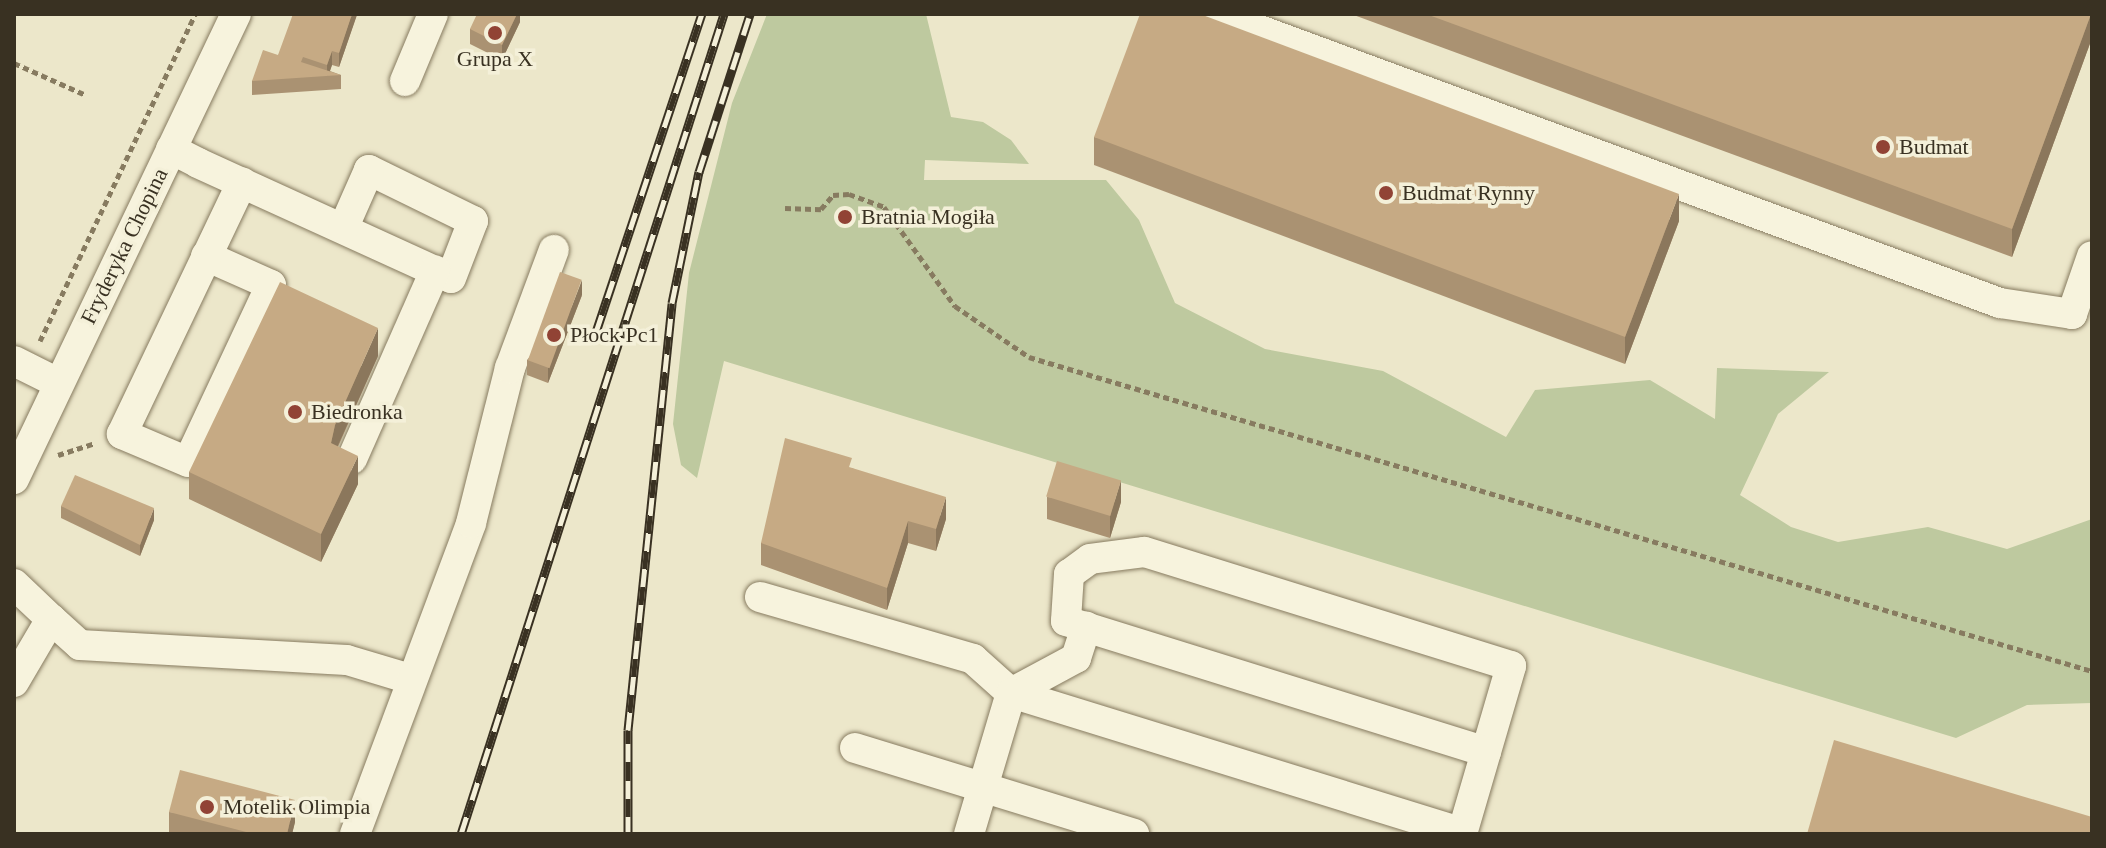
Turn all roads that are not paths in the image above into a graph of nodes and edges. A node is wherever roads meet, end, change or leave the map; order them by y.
1 (236, 14) edge
2 (433, 14) edge
3 (1216, 14) edge
4 (405, 81) dead end
5 (171, 149) junction
6 (242, 182) junction
7 (343, 229) junction
8 (554, 250) dead end
9 (206, 256) junction
10 (2092, 256) edge
11 (435, 271) junction
12 (21, 364) edge
13 (58, 383) junction
14 (352, 459) edge
15 (14, 479) edge
16 (14, 584) edge
17 (760, 597) dead end
18 (51, 619) junction
19 (1086, 627) junction
20 (407, 678) junction
21 (14, 682) edge
22 (1011, 693) junction
23 (855, 748) dead end
24 (1486, 752) junction
25 (983, 787) junction
26 (1120, 832) edge
27 (355, 834) edge
28 (969, 834) edge
29 (1462, 834) edge

1 - 5 street, Fryderyka Chopina
2 - 4 street
3 - 10 street
5 - 6 street
5 - 13 street, Fryderyka Chopina
6 - 7 street
6 - 9 street
7 - 11 street
7 - 11 street
8 - 20 street
9 - 9 street
11 - 14 street
12 - 13 street
13 - 15 street, Fryderyka Chopina
16 - 18 street
17 - 22 street
18 - 20 street
18 - 21 street
19 - 22 street
19 - 24 street
19 - 24 street
20 - 27 street
22 - 25 street
22 - 29 street
23 - 25 street
24 - 29 street
25 - 26 street
25 - 28 street

